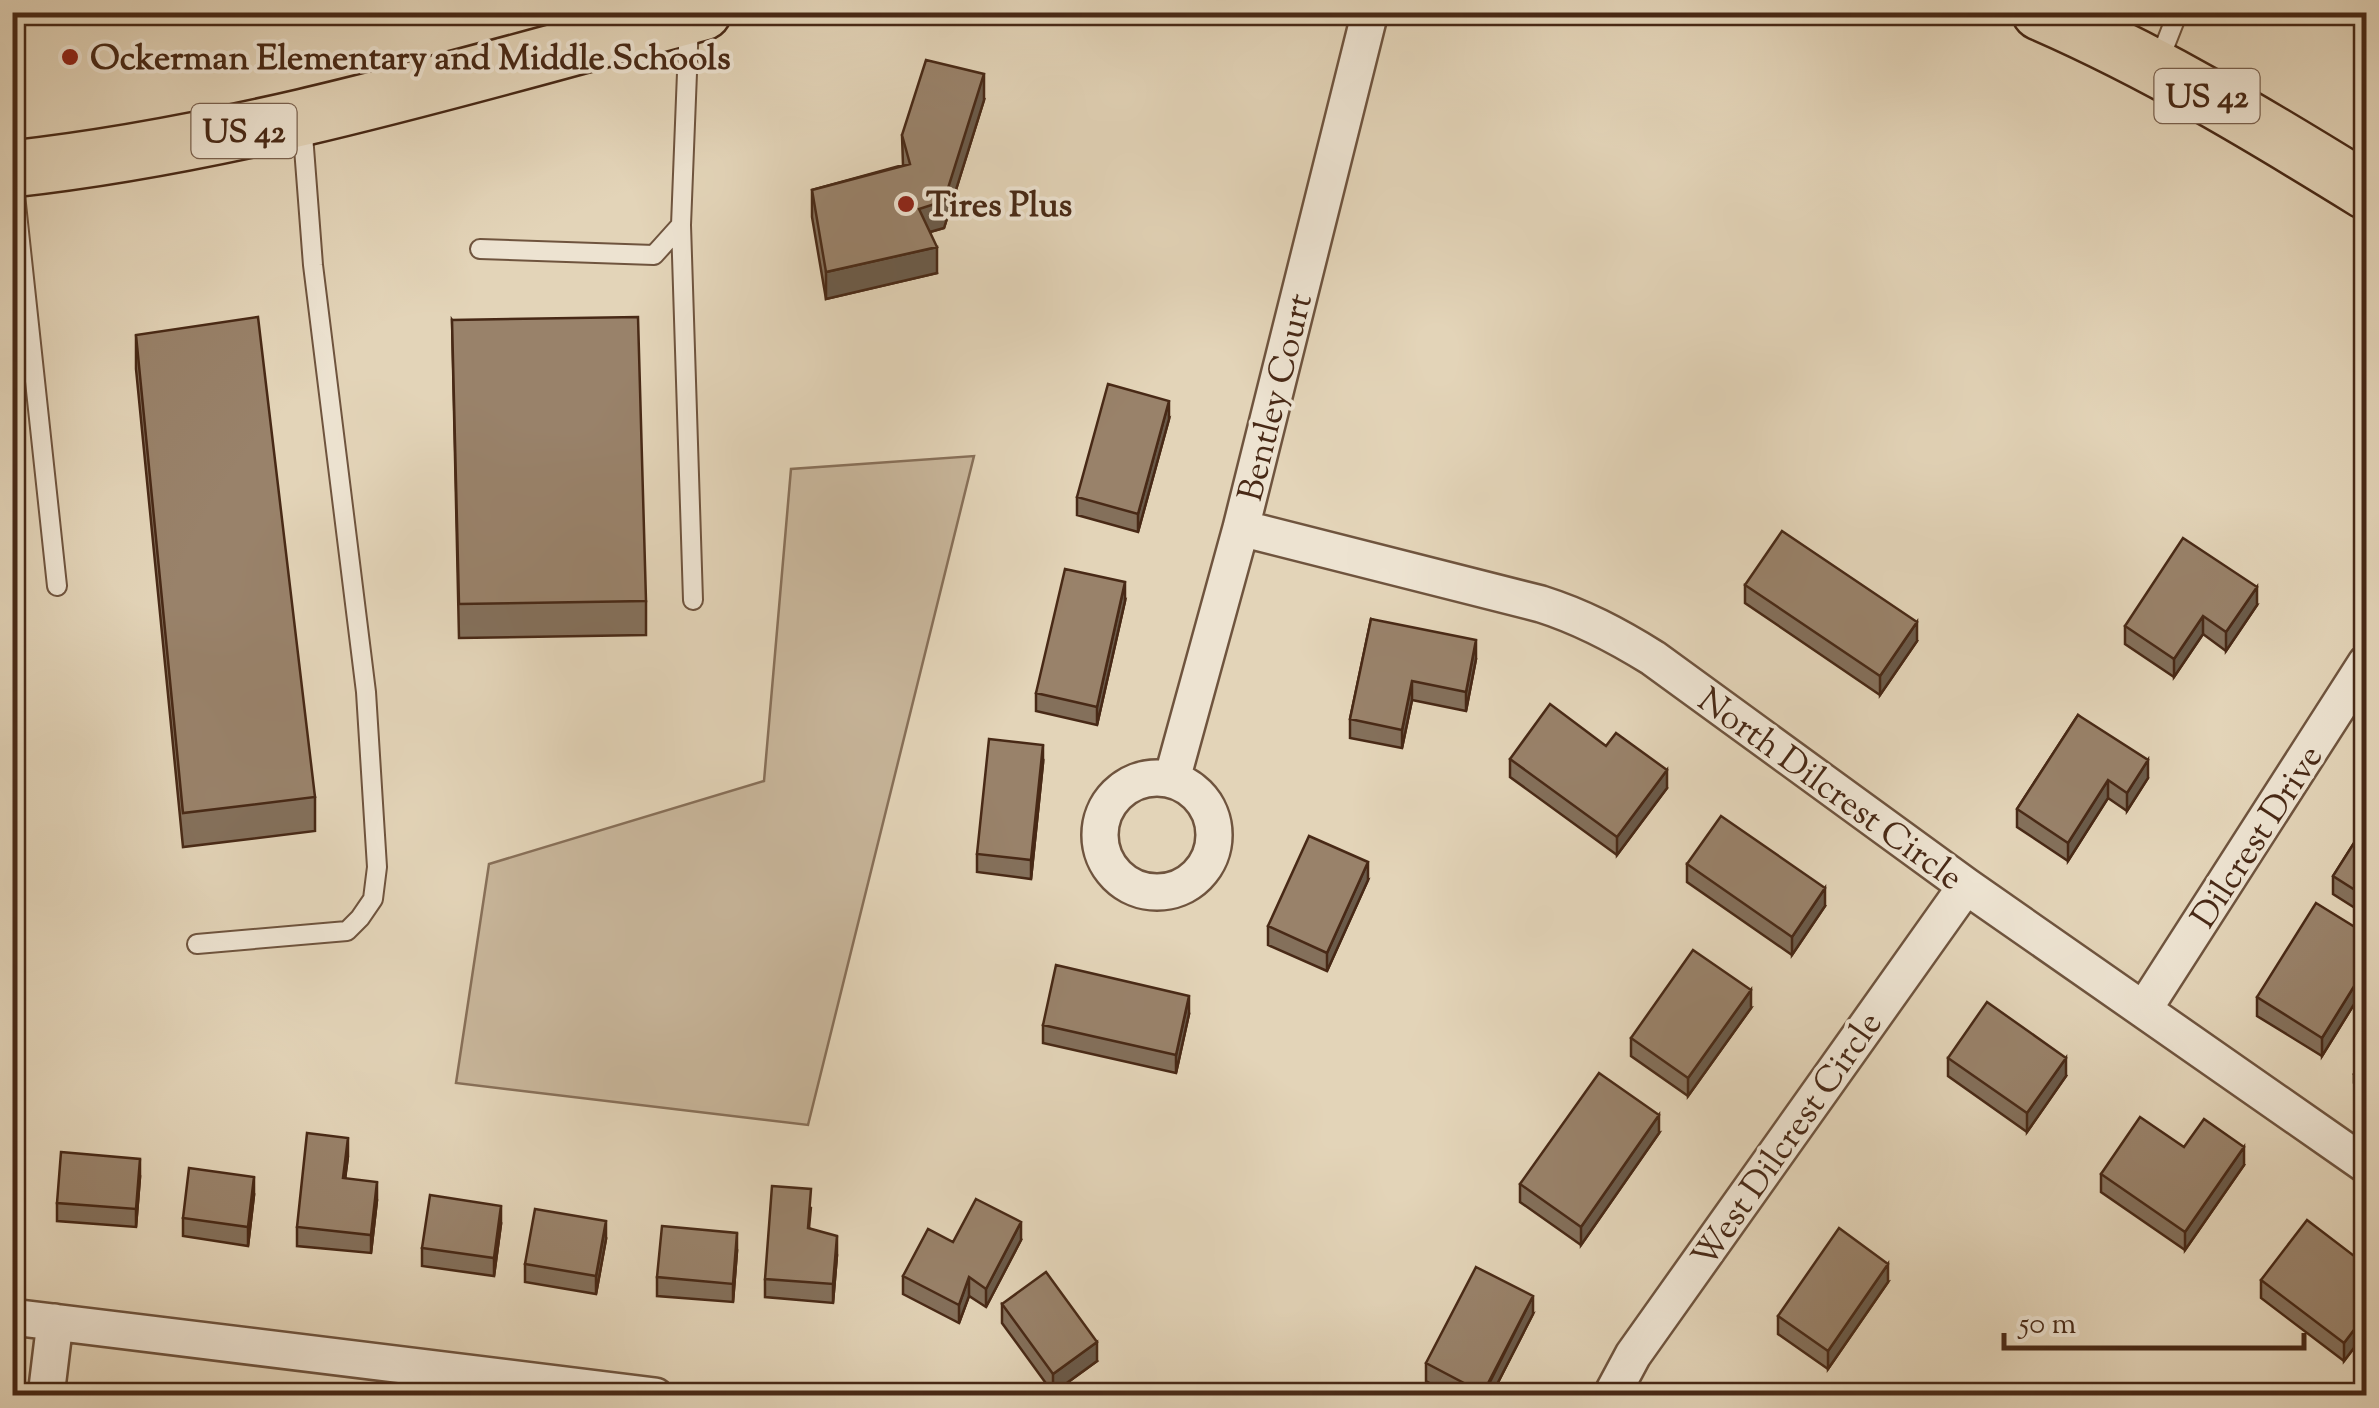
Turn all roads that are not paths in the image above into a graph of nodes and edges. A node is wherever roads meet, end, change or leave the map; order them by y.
1 (1370, 12) edge
2 (2040, 12) edge
3 (2178, 12) edge
4 (696, 14) edge
5 (2156, 68) junction
6 (302, 117) junction
7 (12, 169) edge
8 (2366, 191) edge
9 (680, 225) junction
10 (480, 248) dead end
11 (1241, 528) junction
12 (56, 586) dead end
13 (693, 600) dead end
14 (2366, 663) edge
15 (1172, 779) dead end
16 (1966, 886) junction
17 (197, 944) dead end
18 (2144, 1009) junction
19 (2366, 1166) edge
20 (12, 1317) edge
21 (55, 1322) junction
22 (46, 1396) edge
23 (655, 1396) edge
24 (1611, 1396) edge

1 - 11 street, Bentley Court
2 - 5 main road, US 42
3 - 5 lane
4 - 6 main road, US 42
4 - 9 lane
5 - 8 main road, US 42
6 - 7 main road, US 42
6 - 17 lane
7 - 12 lane
9 - 10 lane
9 - 13 lane
11 - 15 street, Bentley Court
11 - 16 street, North Dilcrest Circle
14 - 18 street, Dilcrest Drive
16 - 18 street, North Dilcrest Circle
16 - 24 street, West Dilcrest Circle
18 - 19 street, North Dilcrest Circle
20 - 21 street
21 - 22 street
21 - 23 street

